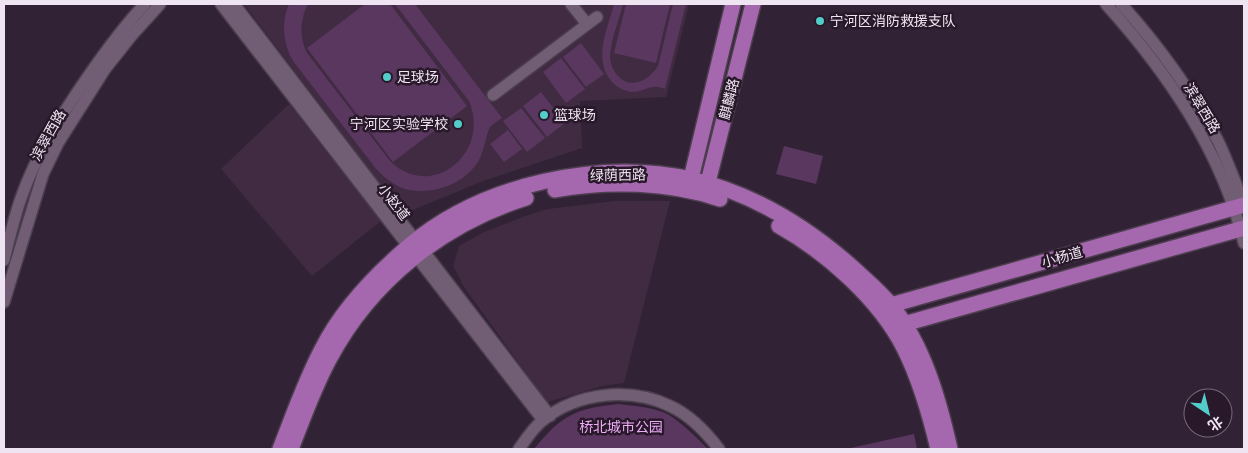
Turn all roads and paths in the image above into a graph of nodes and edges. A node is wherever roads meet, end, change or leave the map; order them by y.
1 (145, 4) edge
2 (160, 4) edge
3 (221, 4) edge
4 (234, 4) edge
5 (571, 4) edge
6 (733, 4) edge
7 (753, 4) edge
8 (1106, 4) edge
9 (1121, 4) edge
10 (597, 17) dead end
11 (587, 24) junction
12 (493, 95) dead end
13 (689, 185) junction
14 (706, 189) junction
15 (1241, 206) edge
16 (1243, 234) edge
17 (416, 248) junction
18 (4, 260) edge
19 (4, 302) edge
20 (886, 309) junction
21 (899, 327) junction
22 (546, 418) junction
23 (280, 449) edge
24 (291, 449) edge
25 (519, 449) edge
26 (718, 449) edge
27 (938, 449) edge
28 (950, 449) edge

1 - 18 street, 滨翠西路
2 - 19 street, 滨翠西路
3 - 17 street, 小赵道
4 - 17 street, 小赵道
5 - 11 street
6 - 13 main road, 麒麟路
7 - 14 main road, 麒麟路
8 - 15 street, 滨翠西路
9 - 15 street, 滨翠西路
10 - 11 street
11 - 12 street
13 - 14 main road, 绿荫西路
13 - 17 main road, 绿荫西路
14 - 20 main road, 绿荫西路
15 - 16 street, 滨翠西路
15 - 20 main road, 小杨道
16 - 21 main road, 小杨道
17 - 22 street, 小赵道
17 - 23 main road, 绿荫西路
17 - 24 main road, 绿荫西路
20 - 21 main road, 绿荫西路
21 - 27 main road, 绿荫西路
21 - 28 main road, 绿荫西路
22 - 25 street
22 - 26 street

